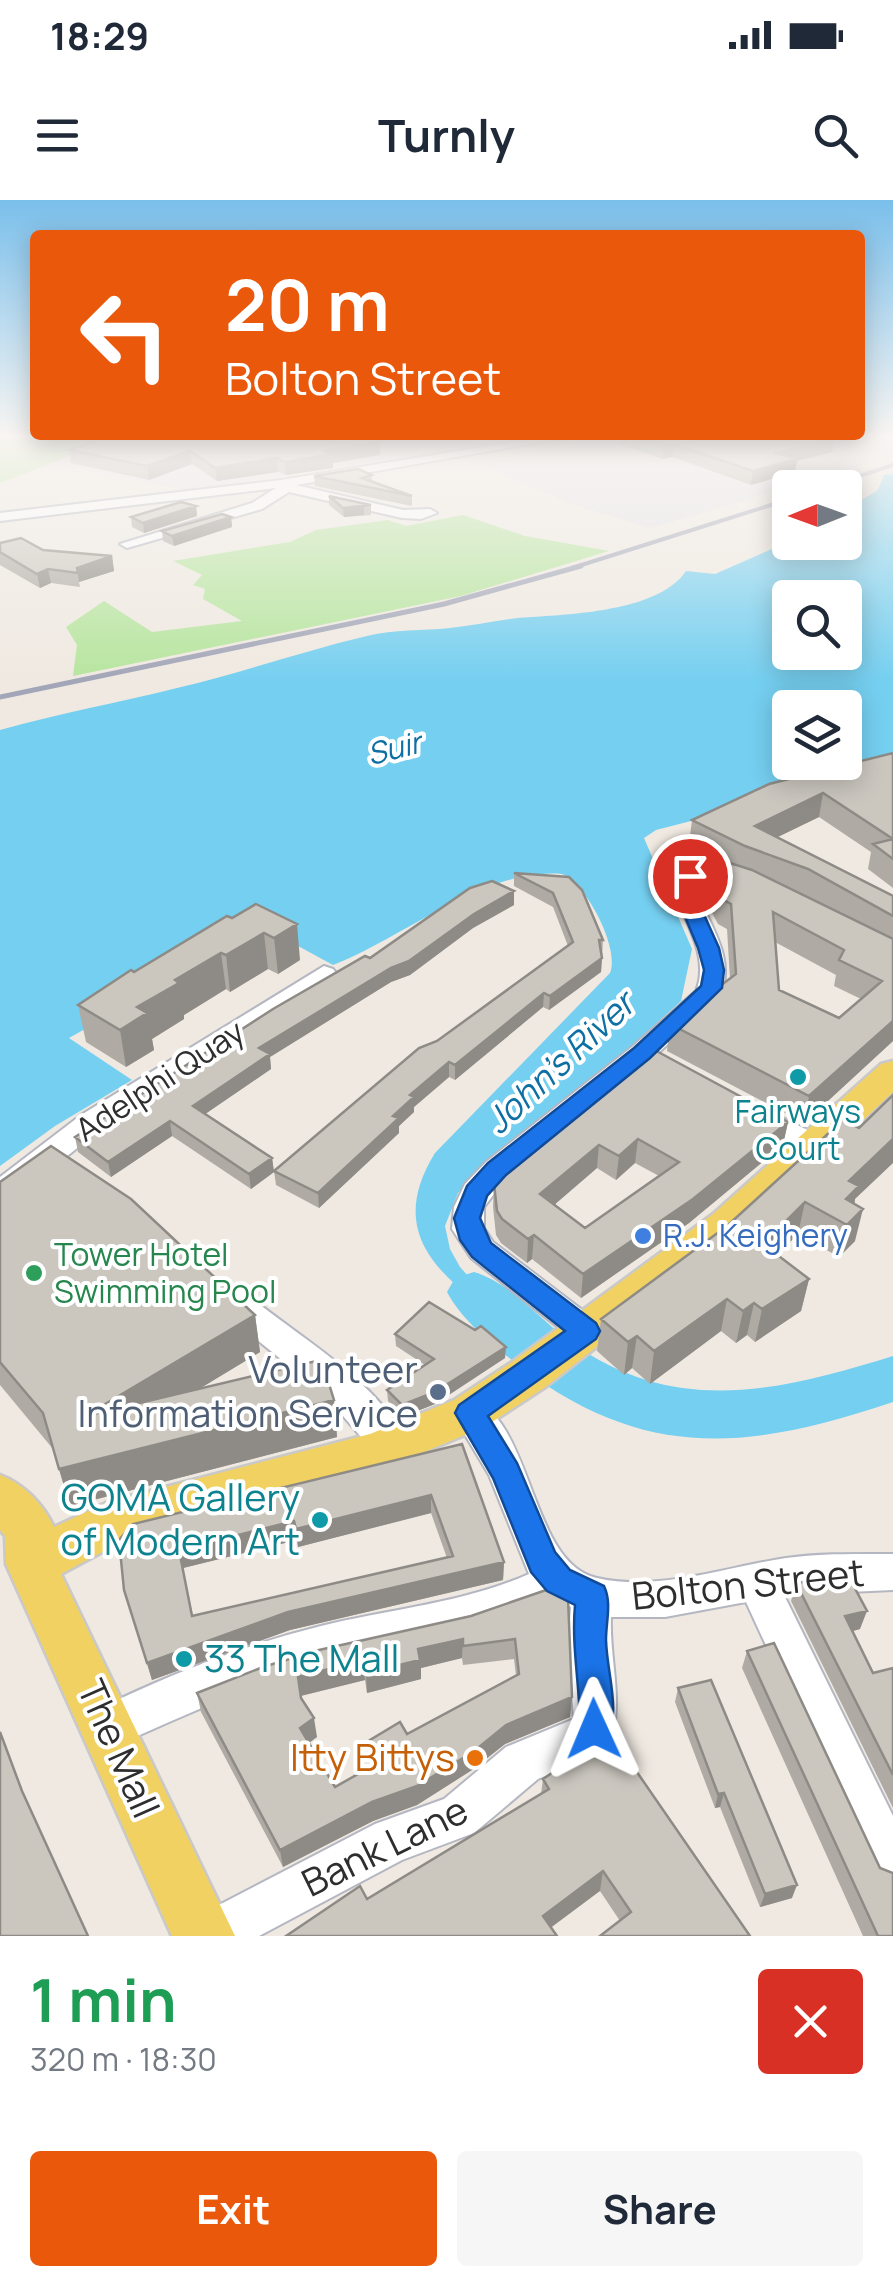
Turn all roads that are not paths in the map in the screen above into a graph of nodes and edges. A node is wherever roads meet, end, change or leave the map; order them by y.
1 (51, 519) edge
2 (66, 519) edge
3 (210, 519) edge
4 (102, 523) dead end
5 (0, 528) edge
6 (123, 543) dead end
7 (761, 888) edge
8 (324, 974) edge
9 (893, 1072) edge
10 (729, 1100) edge
11 (816, 1146) junction
12 (50, 1156) junction
13 (82, 1176) edge
14 (0, 1194) edge
15 (205, 1275) edge
16 (578, 1337) junction
17 (470, 1413) junction
18 (392, 1447) junction
19 (0, 1496) edge
20 (15, 1559) edge
21 (893, 1572) edge
22 (757, 1581) junction
23 (575, 1589) junction
24 (107, 1727) junction
25 (893, 1866) edge
26 (206, 1936) edge

1 - 5 street
2 - 4 street
3 - 6 street
7 - 16 street
8 - 12 street, Adelphi Quay
9 - 11 main road
10 - 11 street
11 - 16 main road
12 - 13 street
12 - 14 street, Adelphi Quay
15 - 18 street
16 - 17 main road
17 - 18 main road
17 - 23 street
18 - 20 main road
19 - 20 main road, The Mall
20 - 24 main road, The Mall
21 - 22 street, Bolton Street
22 - 23 street, Bolton Street
22 - 25 street
23 - 24 street
23 - 26 street, Bank Lane
24 - 26 main road, The Mall

